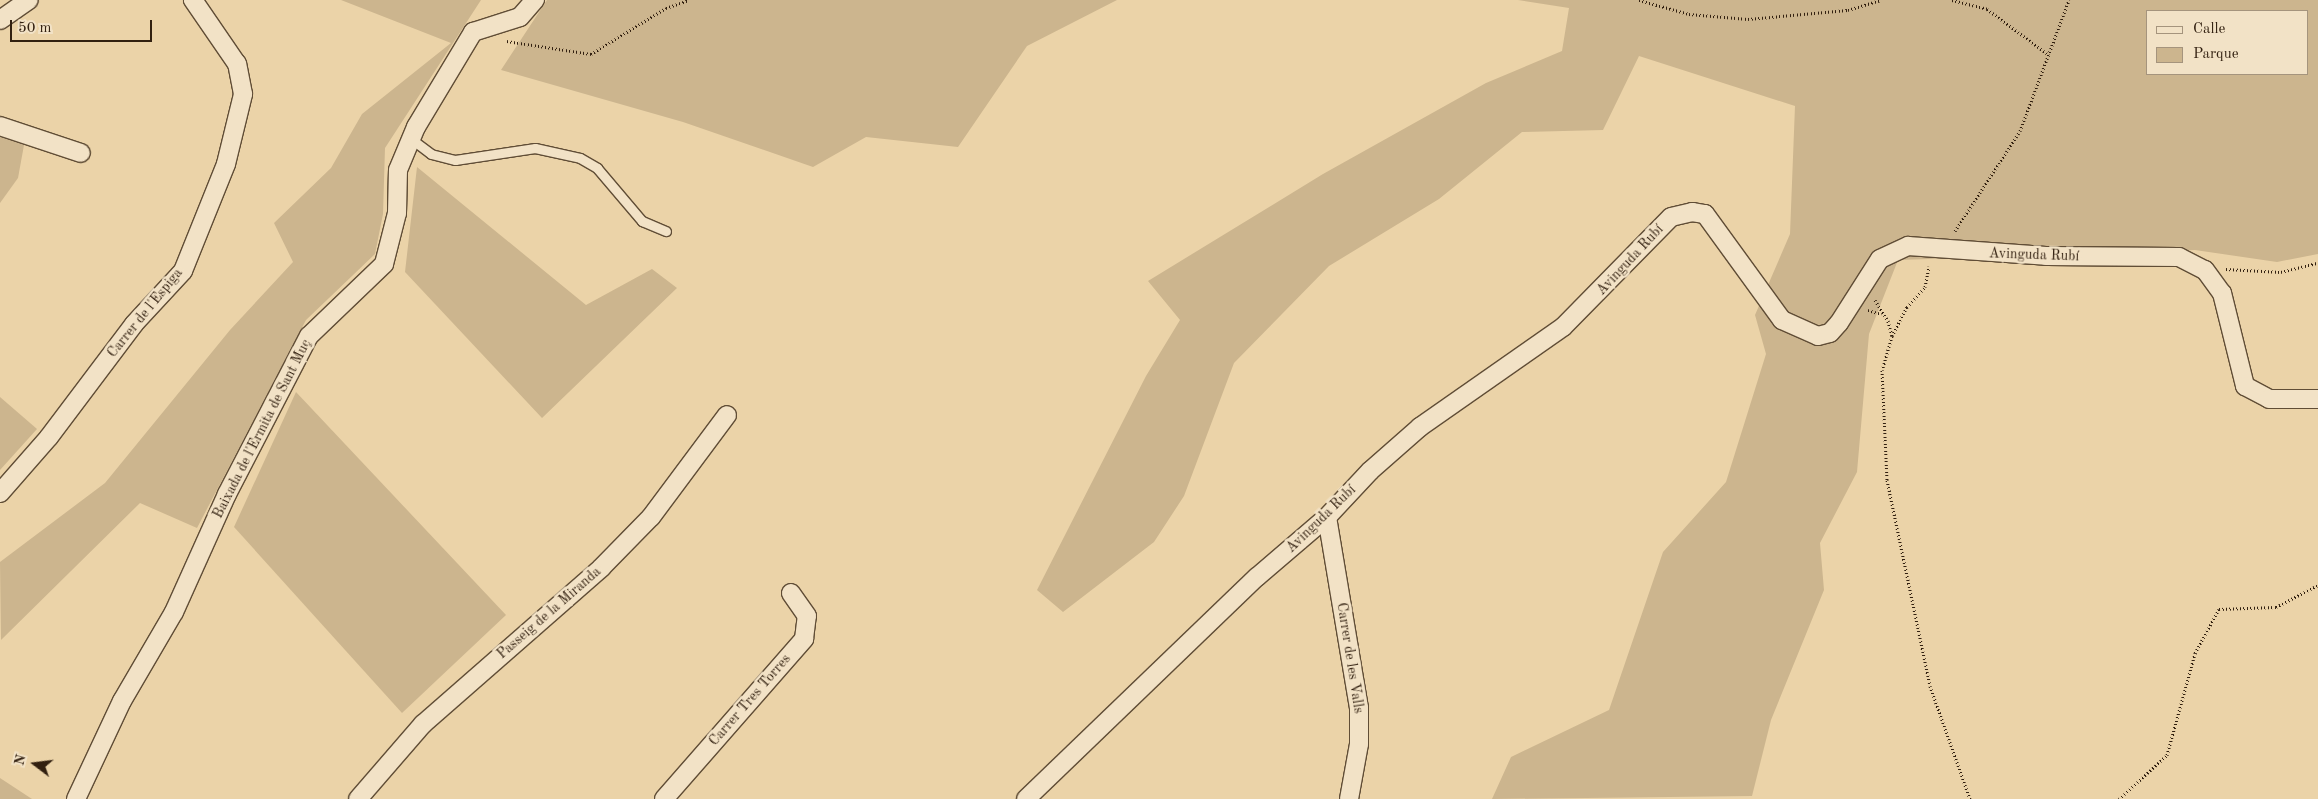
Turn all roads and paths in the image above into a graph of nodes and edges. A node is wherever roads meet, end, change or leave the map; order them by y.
1 (29, 0) edge
2 (193, 0) edge
3 (535, 0) edge
4 (689, 0) edge
5 (1640, 0) edge
6 (1880, 0) edge
7 (1952, 0) edge
8 (2069, 0) edge
9 (0, 20) edge
10 (473, 32) junction
11 (2049, 55) junction
12 (0, 126) edge
13 (410, 138) junction
14 (80, 153) dead end
15 (666, 231) dead end
16 (1942, 250) junction
17 (2318, 263) edge
18 (2203, 268) junction
19 (1861, 284) junction
20 (1892, 336) junction
21 (2318, 399) edge
22 (727, 415) dead end
23 (0, 493) edge
24 (1327, 516) junction
25 (2318, 585) edge
26 (791, 593) dead end
27 (76, 799) edge
28 (358, 799) edge
29 (664, 799) edge
30 (1026, 799) edge
31 (1349, 799) edge
32 (1970, 799) edge
33 (2119, 799) edge

1 - 9 street
2 - 23 street, Carrer de l'Espiga
3 - 10 street
4 - 10 path
5 - 6 path
7 - 11 path
8 - 11 path
10 - 13 street, Baixada de l'Ermita de Sant Muç
11 - 16 path
12 - 14 street
13 - 15 lane
13 - 27 street, Baixada de l'Ermita de Sant Muç
16 - 18 street, Avinguda Rubí
16 - 19 street, Avinguda Rubí
16 - 20 path
17 - 18 path
18 - 21 street
19 - 20 path
19 - 24 street, Avinguda Rubí
20 - 32 path
22 - 28 street, Passeig de la Miranda
24 - 30 street, Avinguda Rubí
24 - 31 street, Carrer de les Valls
25 - 33 path
26 - 29 street, Carrer Tres Torres

